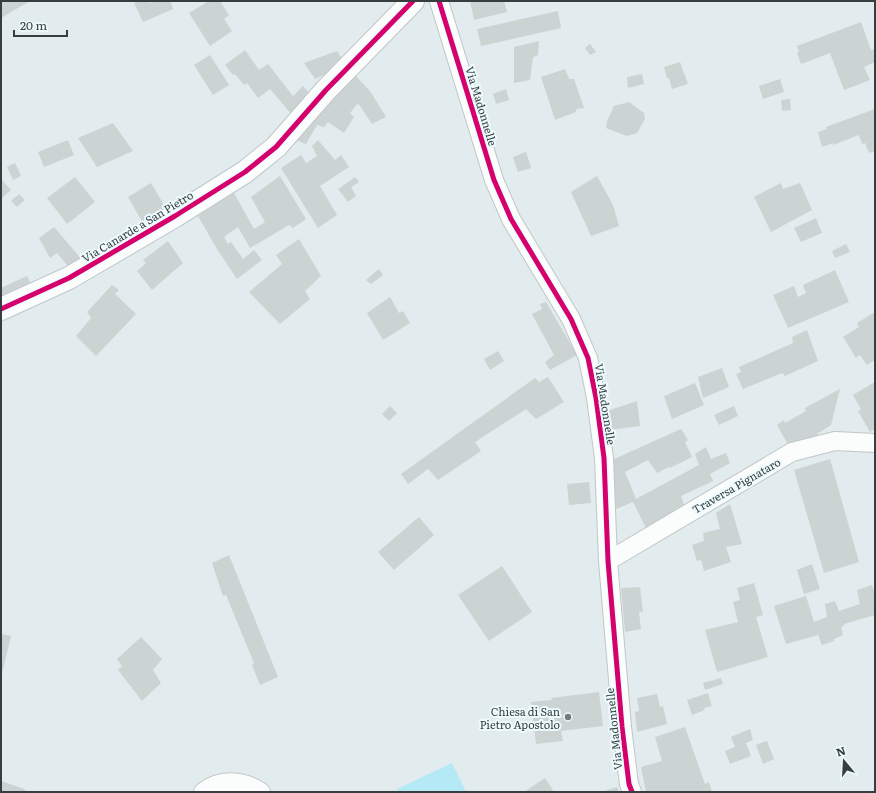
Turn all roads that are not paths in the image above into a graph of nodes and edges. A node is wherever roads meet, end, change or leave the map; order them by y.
1 (413, 1) edge
2 (439, 1) edge
3 (1, 309) edge
4 (875, 443) edge
5 (608, 561) junction
6 (203, 792) edge
7 (261, 792) edge
8 (632, 792) edge

1 - 3 street, Via Canarde a San Pietro
2 - 5 street, Via Madonnelle
4 - 5 street, Traversa Pignataro
5 - 8 street, Via Madonnelle
6 - 7 street

